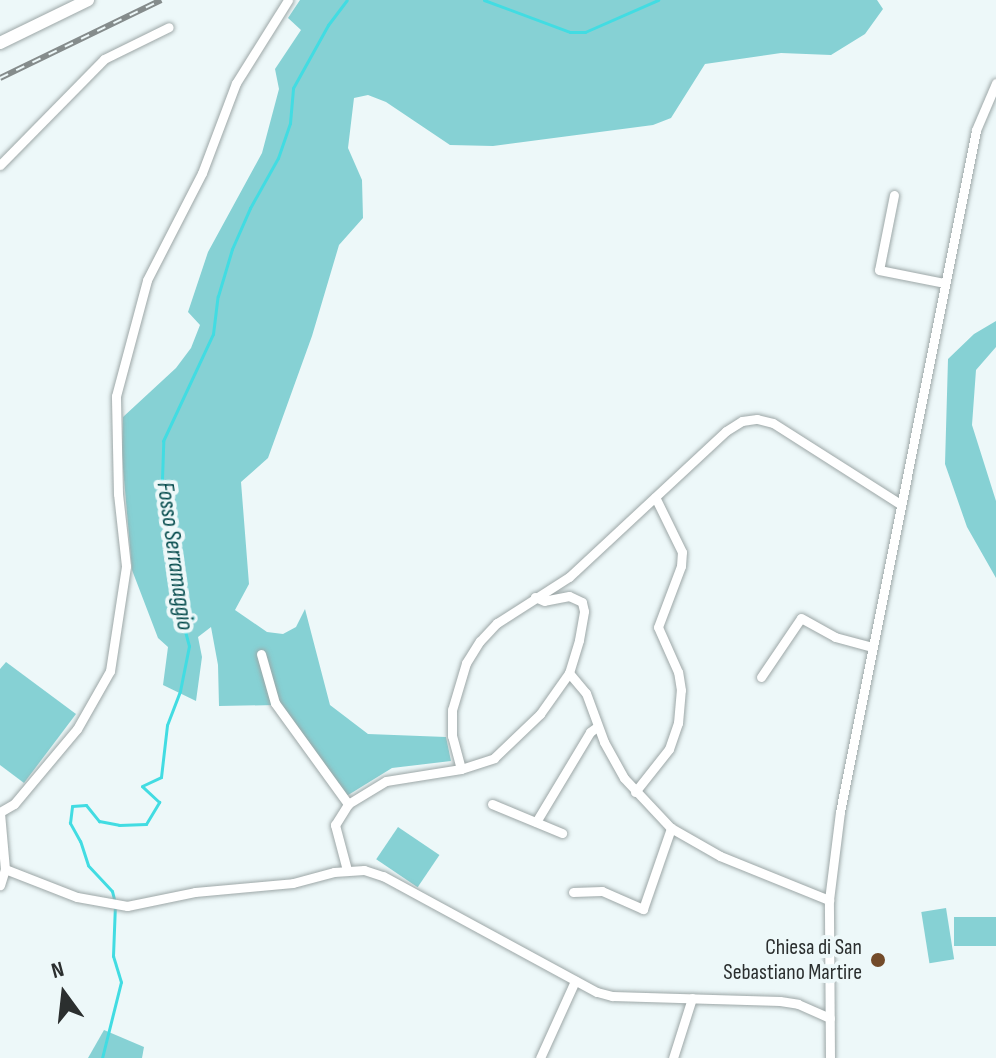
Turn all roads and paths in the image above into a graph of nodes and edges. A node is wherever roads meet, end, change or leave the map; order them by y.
1 (88, 0) edge
2 (288, 0) edge
3 (169, 27) dead end
4 (0, 43) edge
5 (996, 83) edge
6 (0, 165) edge
7 (894, 195) dead end
8 (944, 283) junction
9 (655, 497) junction
10 (900, 504) junction
11 (535, 597) junction
12 (872, 647) junction
13 (261, 654) dead end
14 (569, 673) junction
15 (761, 677) dead end
16 (597, 727) junction
17 (461, 769) junction
18 (635, 792) junction
19 (348, 804) junction
20 (492, 804) dead end
21 (0, 813) edge
22 (536, 822) junction
23 (671, 828) junction
24 (562, 833) dead end
25 (5, 869) junction
26 (347, 870) junction
27 (0, 885) edge
28 (573, 892) dead end
29 (829, 900) junction
30 (575, 981) junction
31 (692, 998) junction
32 (830, 1018) junction
33 (540, 1058) edge
34 (673, 1058) edge
35 (830, 1058) edge

1 - 4 main road
2 - 21 street
3 - 6 street
5 - 8 street
7 - 8 street
8 - 10 street
9 - 10 street
9 - 11 street
9 - 18 street
10 - 12 street
11 - 14 street
11 - 17 street
12 - 15 street
12 - 29 street
13 - 19 street
14 - 16 street
14 - 17 street
16 - 18 street
16 - 22 street
17 - 19 street
18 - 23 street
19 - 26 street
20 - 22 street
21 - 25 street
22 - 24 street
23 - 28 street
23 - 29 street
25 - 26 street
25 - 27 street
26 - 30 street
29 - 32 street
30 - 31 street
30 - 33 street
31 - 32 street
31 - 34 street
32 - 35 street

